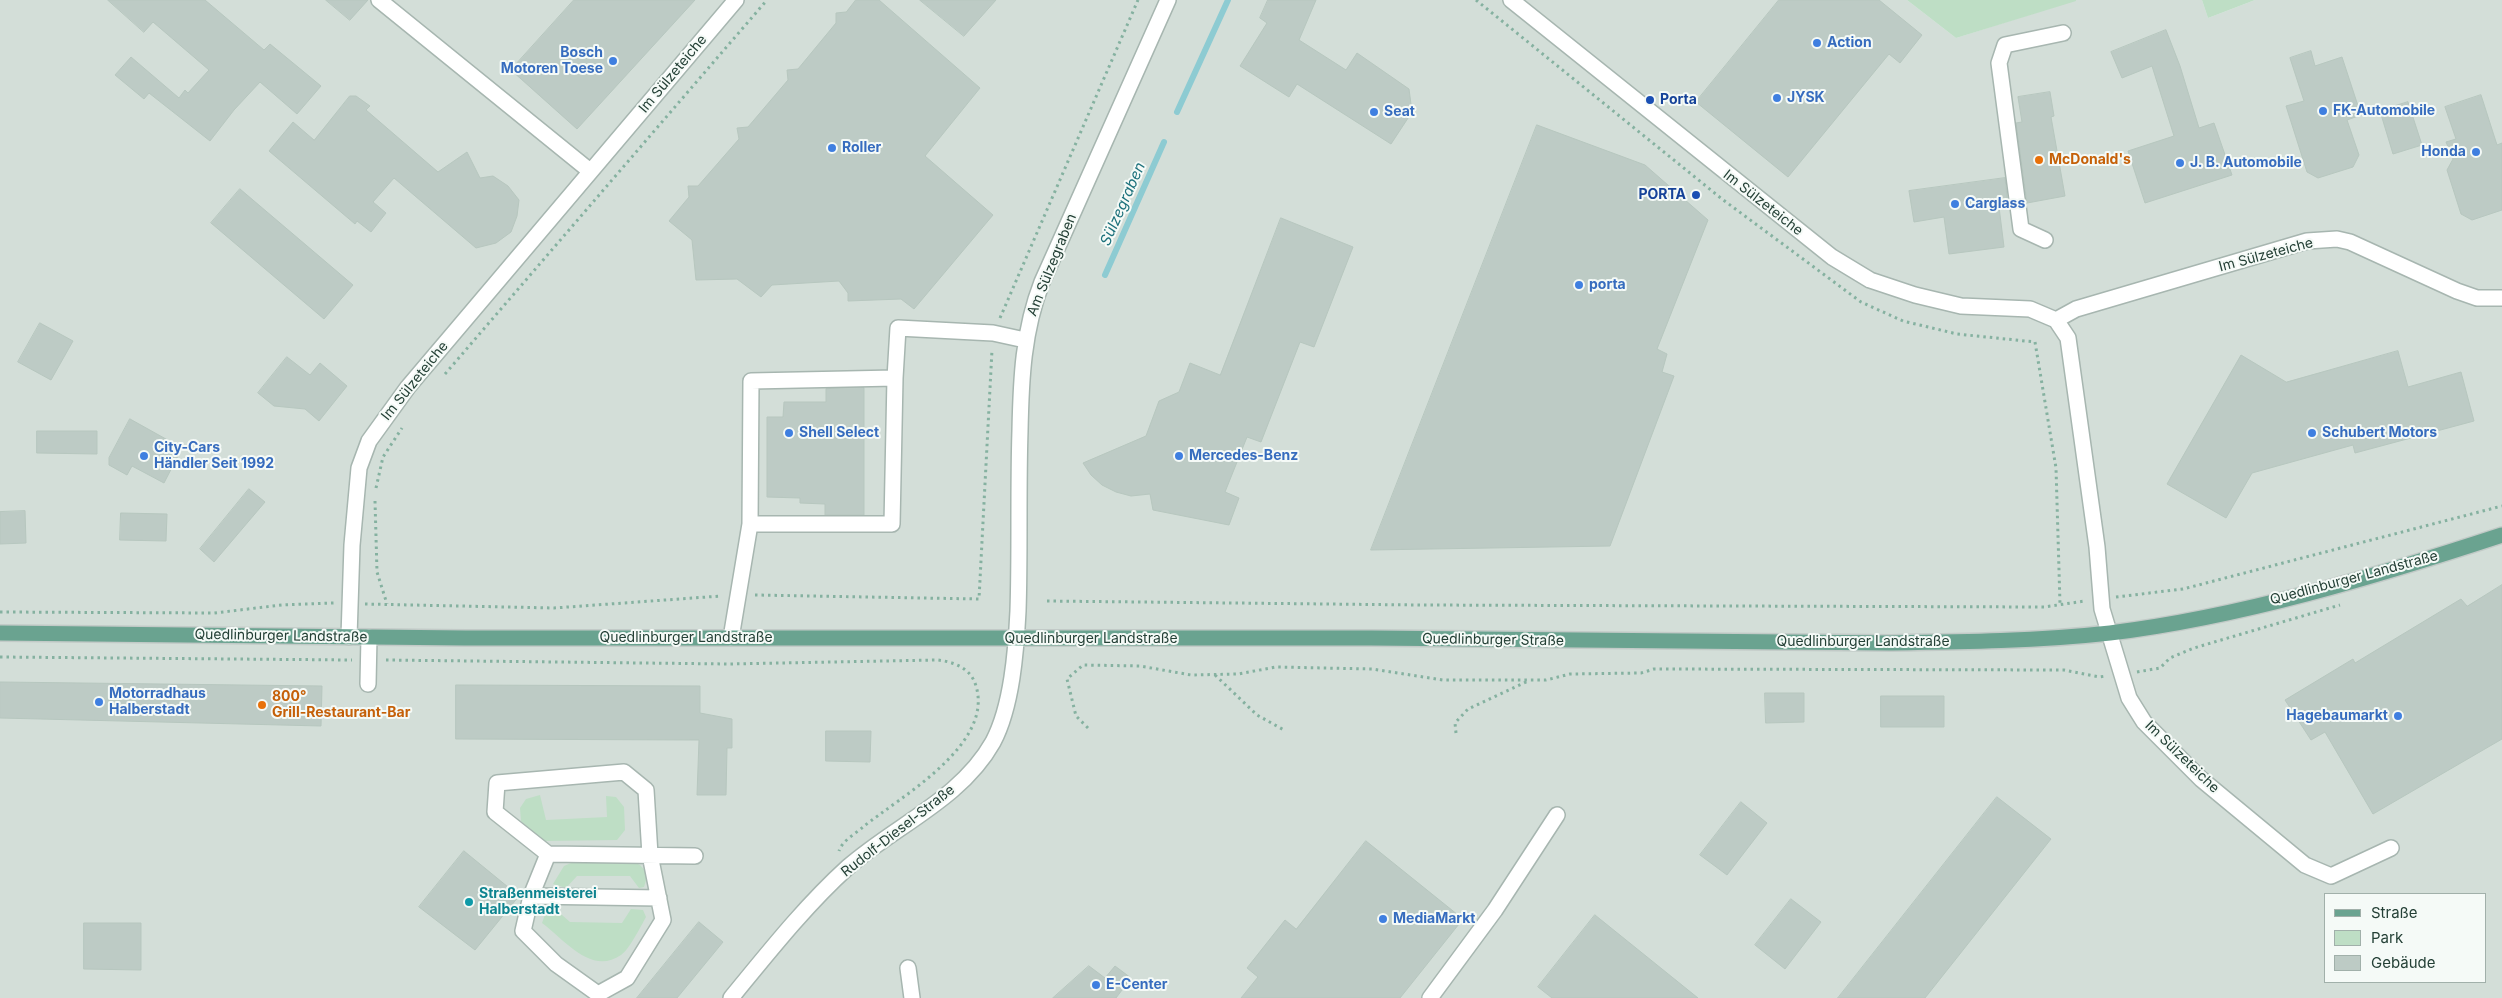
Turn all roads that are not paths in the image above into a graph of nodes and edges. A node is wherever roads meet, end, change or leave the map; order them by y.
1 (378, 0) edge
2 (736, 0) edge
3 (1168, 0) edge
4 (1511, 0) edge
5 (2063, 32) dead end
6 (590, 171) junction
7 (2045, 240) dead end
8 (2502, 298) edge
9 (2056, 320) junction
10 (1025, 340) junction
11 (895, 378) junction
12 (750, 524) junction
13 (2502, 535) edge
14 (2110, 632) junction
15 (0, 634) edge
16 (349, 637) junction
17 (369, 637) junction
18 (731, 638) junction
19 (1371, 638) joint
20 (1016, 639) junction
21 (1615, 641) joint
22 (368, 684) dead end
23 (1557, 815) dead end
24 (2391, 848) dead end
25 (548, 854) junction
26 (650, 855) junction
27 (696, 856) dead end
28 (531, 896) junction
29 (659, 898) junction
30 (908, 968) dead end
31 (731, 998) edge
32 (912, 998) edge
33 (1430, 998) edge

1 - 6 street
2 - 6 street, Im Sülzeteiche
3 - 10 street, Am Sülzegraben
4 - 9 street, Im Sülzeteiche
5 - 7 street
6 - 16 street, Im Sülzeteiche
8 - 9 street, Im Sülzeteiche
9 - 14 street, Im Sülzeteiche
10 - 11 street
10 - 20 street, Am Sülzegraben
11 - 12 street
11 - 12 street
12 - 18 street
13 - 14 main road, Quedlinburger Landstraße
14 - 21 main road, Quedlinburger Landstraße
14 - 24 street, Im Sülzeteiche
15 - 16 main road, Quedlinburger Landstraße
16 - 17 main road, Quedlinburger Landstraße
17 - 18 main road, Quedlinburger Landstraße
17 - 22 street
18 - 20 main road, Quedlinburger Landstraße
19 - 20 main road, Quedlinburger Landstraße
19 - 21 main road, Quedlinburger Straße
20 - 31 street, Rudolf-Diesel-Straße
23 - 33 street
25 - 26 street
25 - 26 street
25 - 28 street
26 - 27 street
26 - 29 street
28 - 29 street
28 - 29 street
30 - 32 street

